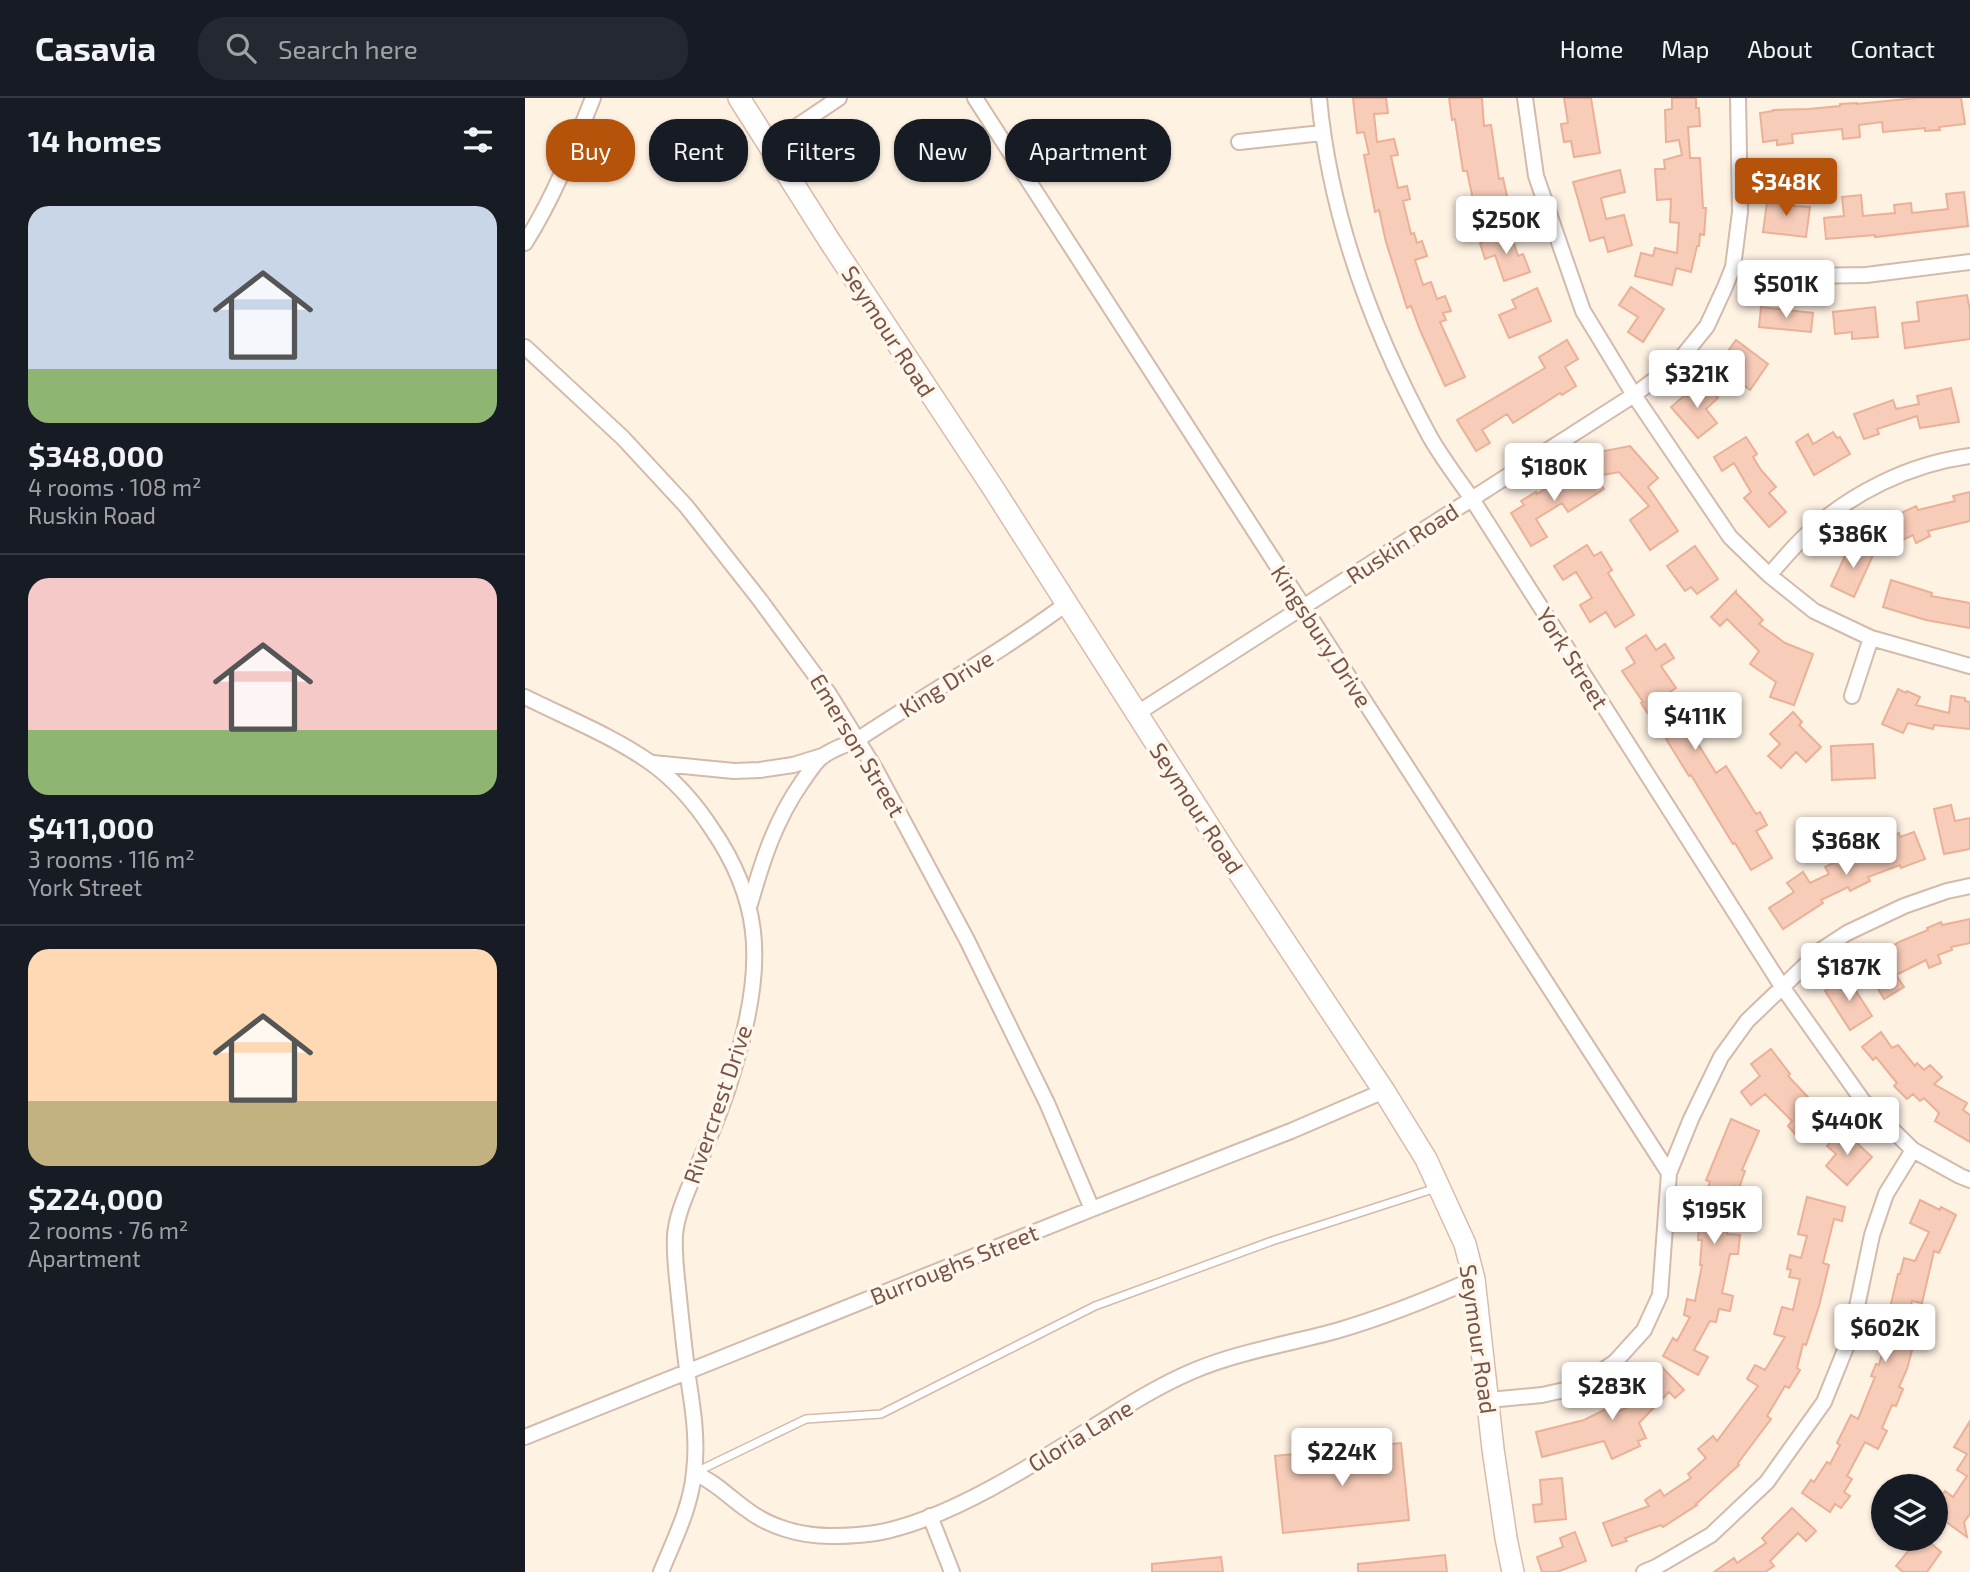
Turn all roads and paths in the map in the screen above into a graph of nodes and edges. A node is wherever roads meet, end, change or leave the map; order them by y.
1 (593, 98) edge
2 (739, 98) edge
3 (839, 98) edge
4 (975, 98) edge
5 (1319, 98) edge
6 (1525, 98) edge
7 (1738, 98) edge
8 (808, 119) edge
9 (1322, 133) junction
10 (762, 134) edge
11 (1239, 142) dead end
12 (792, 182) edge
13 (525, 243) edge
14 (1970, 262) edge
15 (1733, 267) junction
16 (525, 347) edge
17 (1634, 395) junction
18 (1970, 456) edge
19 (1472, 499) junction
20 (1769, 575) junction
21 (1066, 604) junction
22 (1303, 607) junction
23 (1871, 638) junction
24 (1970, 666) edge
25 (1851, 696) dead end
26 (525, 697) edge
27 (1136, 714) junction
28 (858, 739) junction
29 (822, 756) junction
30 (651, 763) junction
31 (1970, 886) edge
32 (750, 905) junction
33 (1783, 988) junction
34 (1384, 1091) junction
35 (1913, 1150) junction
36 (1669, 1173) junction
37 (1970, 1181) edge
38 (1440, 1186) junction
39 (1091, 1209) junction
40 (1474, 1279) junction
41 (688, 1373) junction
42 (1489, 1400) junction
43 (525, 1437) edge
44 (694, 1473) junction
45 (930, 1516) junction
46 (661, 1572) edge
47 (952, 1572) edge
48 (1513, 1572) edge
49 (1644, 1572) edge

1 - 13 street
2 - 10 street, Seymour Road
3 - 8 street
4 - 22 street, Kingsbury Drive
5 - 9 street, York Street
6 - 17 street
7 - 15 street, Ruskin Road
9 - 11 street
9 - 19 street, York Street
12 - 21 street, Seymour Road
14 - 15 street
15 - 17 street, Ruskin Road
16 - 28 street, Emerson Street
17 - 19 street, Ruskin Road
17 - 20 street
18 - 20 street
19 - 22 street, Ruskin Road
19 - 33 street, York Street
20 - 23 street
21 - 27 street, Seymour Road
21 - 28 street, King Drive
22 - 27 street, Ruskin Road
22 - 36 street, Kingsbury Drive
23 - 24 street
23 - 25 street
26 - 30 street, Rivercrest Drive
27 - 34 street, Seymour Road
28 - 29 street, King Drive
28 - 39 street, Emerson Street
29 - 30 street, King Drive
29 - 32 street, King Drive
30 - 32 street, Rivercrest Drive
31 - 33 street
32 - 41 street, Rivercrest Drive
33 - 35 street, York Street
33 - 36 street
34 - 38 street, Seymour Road
34 - 39 street, Burroughs Street
35 - 37 street, York Street
35 - 49 street
36 - 42 street
38 - 40 street, Seymour Road
38 - 44 lane
39 - 41 street, Burroughs Street
40 - 42 street, Seymour Road
40 - 45 street, Gloria Lane
41 - 43 street, Burroughs Street
41 - 44 street, Rivercrest Drive
42 - 48 street, Seymour Road
44 - 45 street, Gloria Lane
44 - 46 street, Rivercrest Drive
45 - 47 street

